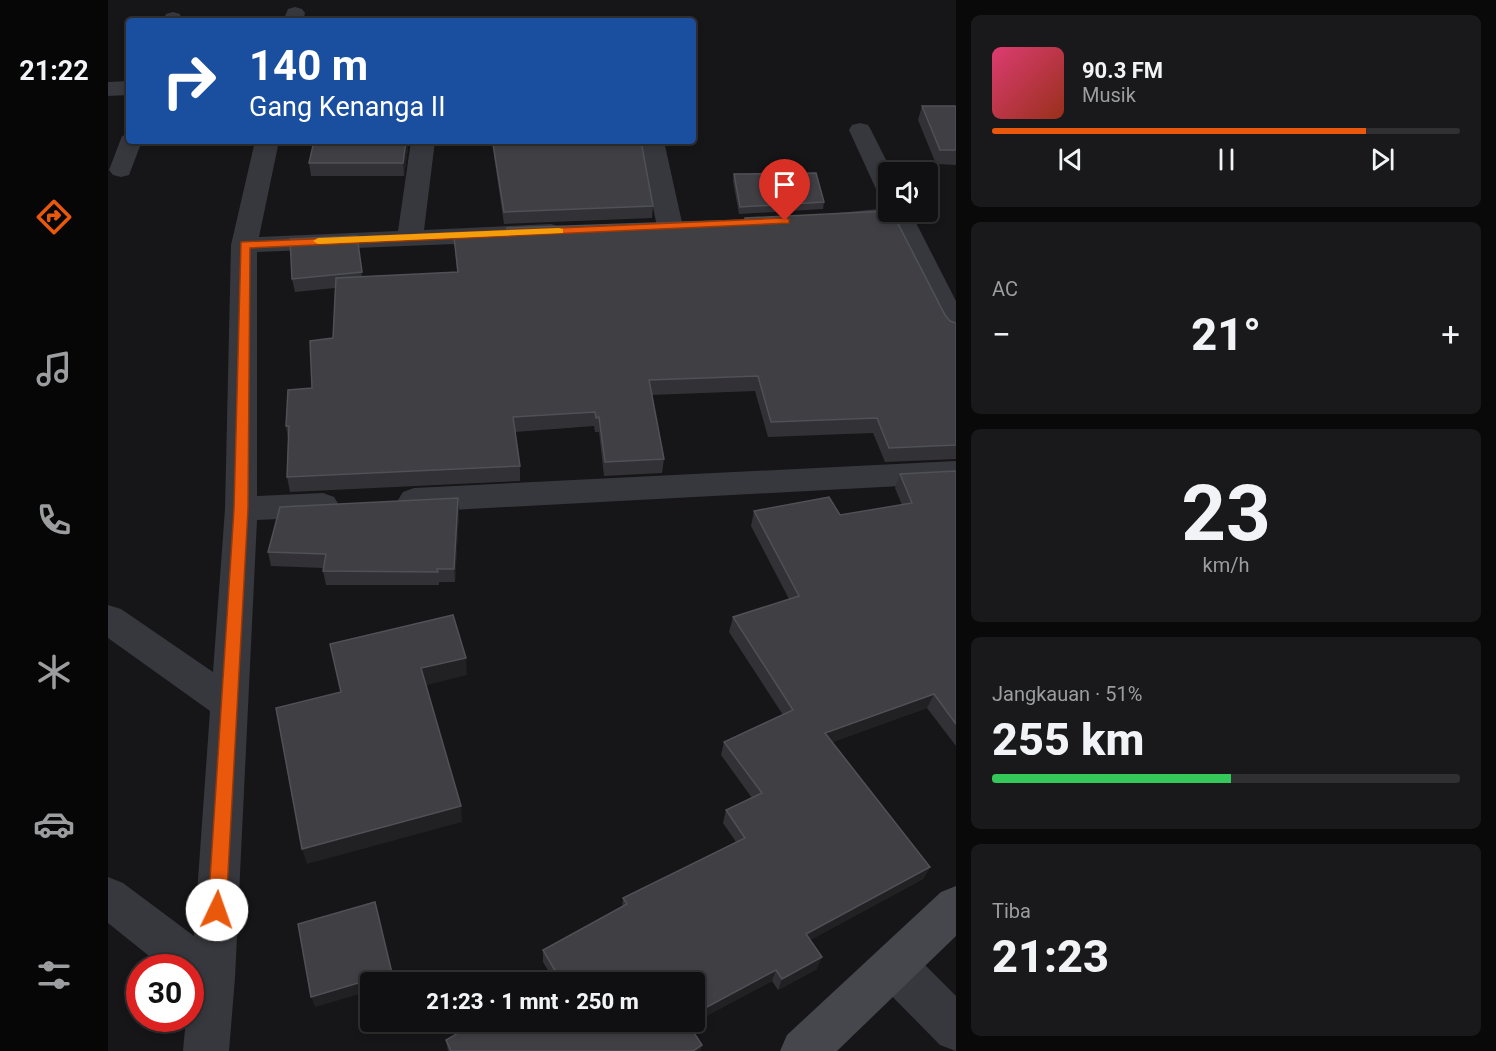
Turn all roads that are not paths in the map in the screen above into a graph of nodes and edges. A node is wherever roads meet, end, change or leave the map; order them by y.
1 (126, 88) edge
2 (108, 89) edge
3 (860, 130) dead end
4 (129, 144) edge
5 (266, 144) edge
6 (423, 144) edge
7 (653, 144) edge
8 (878, 168) edge
9 (121, 170) dead end
10 (878, 215) edge
11 (820, 219) edge
12 (903, 222) edge
13 (670, 227) edge
14 (576, 231) edge
15 (410, 237) junction
16 (244, 245) junction
17 (956, 328) edge
18 (956, 472) edge
19 (384, 502) edge
20 (348, 504) edge
21 (241, 509) junction
22 (108, 619) edge
23 (230, 704) junction
24 (108, 897) edge
25 (956, 907) edge
26 (895, 967) junction
27 (213, 978) junction
28 (956, 1029) edge
29 (206, 1051) edge
30 (803, 1051) edge

1 - 2 street
3 - 8 street
4 - 9 street
5 - 16 street
6 - 15 street
7 - 13 street
10 - 11 street
12 - 17 street
14 - 15 street
15 - 16 street
16 - 21 street
18 - 19 street
20 - 21 street
21 - 23 street
22 - 23 street
23 - 27 street
24 - 27 street
25 - 26 main road
26 - 28 street
26 - 30 main road
27 - 29 street

